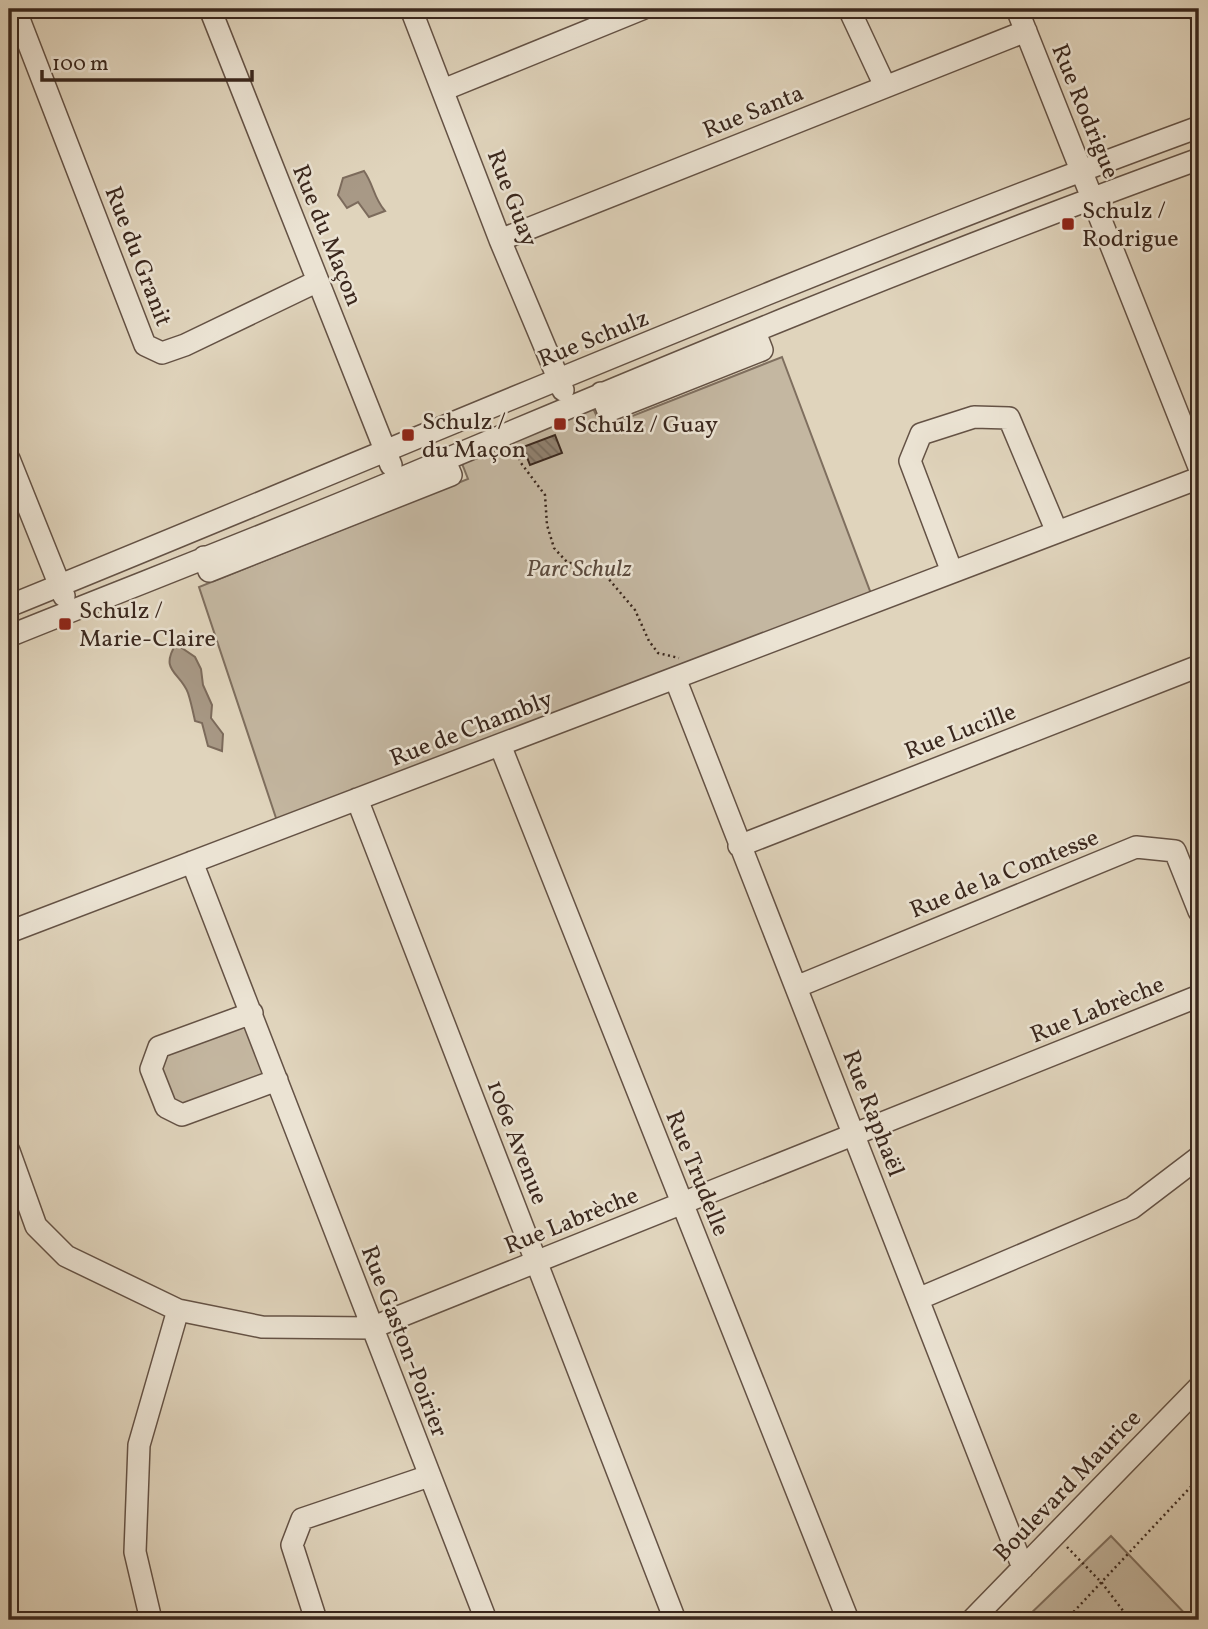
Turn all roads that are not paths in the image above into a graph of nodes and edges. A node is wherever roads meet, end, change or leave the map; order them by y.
1 (23, 9) edge
2 (210, 9) edge
3 (411, 9) edge
4 (642, 9) edge
5 (849, 9) edge
6 (1017, 9) edge
7 (1026, 31) junction
8 (885, 86) junction
9 (443, 90) junction
10 (1199, 127) edge
11 (1199, 159) edge
12 (1081, 171) junction
13 (1092, 198) junction
14 (500, 240) junction
15 (318, 281) junction
16 (764, 298) junction
17 (765, 328) junction
18 (559, 379) junction
19 (570, 405) junction
20 (385, 452) junction
21 (9, 459) edge
22 (444, 459) junction
23 (1199, 467) edge
24 (1199, 478) edge
25 (397, 480) junction
26 (242, 511) junction
27 (1057, 532) junction
28 (253, 538) junction
29 (204, 557) junction
30 (952, 572) junction
31 (59, 585) junction
32 (9, 606) edge
33 (70, 611) junction
34 (9, 636) edge
35 (1199, 666) edge
36 (681, 676) junction
37 (500, 745) junction
38 (357, 799) junction
39 (739, 846) junction
40 (192, 862) junction
41 (1199, 911) edge
42 (9, 932) edge
43 (796, 988) junction
44 (1199, 996) edge
45 (251, 1013) junction
46 (277, 1080) junction
47 (854, 1136) junction
48 (9, 1151) edge
49 (1199, 1157) edge
50 (682, 1204) junction
51 (536, 1262) junction
52 (918, 1300) junction
53 (178, 1310) junction
54 (371, 1328) junction
55 (1199, 1387) edge
56 (429, 1476) junction
57 (1023, 1568) junction
58 (151, 1620) edge
59 (316, 1620) edge
60 (486, 1620) edge
61 (676, 1620) edge
62 (848, 1620) edge
63 (972, 1620) edge

1 - 15 street, Rue du Granit
2 - 15 street, Rue du Maçon
3 - 9 street, Rue Guay
4 - 9 street
5 - 8 street
6 - 7 street, Rue Rodrigue
7 - 8 street, Rue Santa
7 - 12 street, Rue Rodrigue
8 - 14 street, Rue Santa
9 - 14 street, Rue Guay
10 - 12 street, Rue Schulz
11 - 13 street
12 - 13 street, Rue Rodrigue
12 - 16 street, Rue Schulz
13 - 17 street
13 - 23 street, Rue Rodrigue
14 - 18 street, Rue Guay
15 - 20 street, Rue du Maçon
16 - 17 street
16 - 18 street, Rue Schulz
17 - 19 street
18 - 19 street, Rue Guay
18 - 20 street, Rue Schulz
19 - 22 street
20 - 25 street, Rue du Maçon
20 - 26 street, Rue Schulz
21 - 31 street
22 - 25 street
22 - 29 street
24 - 27 street, Rue de Chambly
25 - 28 street
26 - 28 street
26 - 31 street, Rue Schulz
27 - 30 street, Rue de Chambly
27 - 30 street
28 - 29 street
29 - 33 street
30 - 36 street, Rue de Chambly
31 - 32 street, Rue Schulz
31 - 33 street
33 - 34 street
35 - 39 street, Rue Lucille
36 - 37 street, Rue de Chambly
36 - 39 street, Rue Raphaël
37 - 38 street, Rue de Chambly
37 - 50 street, Rue Trudelle
38 - 40 street, Rue de Chambly
38 - 51 street, 106e Avenue
39 - 43 street, Rue Raphaël
40 - 42 street, Rue de Chambly
40 - 45 street, Rue Gaston-Poirier
41 - 43 street, Rue de la Comtesse
43 - 47 street, Rue Raphaël
44 - 47 street, Rue Labrèche
45 - 46 street, Rue Gaston-Poirier
45 - 46 street
46 - 54 street, Rue Gaston-Poirier
47 - 50 street, Rue Labrèche
47 - 52 street, Rue Raphaël
48 - 53 street, Rue Labrèche
49 - 52 street
50 - 51 street, Rue Labrèche
50 - 62 street, Rue Trudelle
51 - 54 street, Rue Labrèche
51 - 61 street, 106e Avenue
52 - 57 street, Rue Raphaël
53 - 54 street, Rue Labrèche
53 - 58 street
54 - 56 street, Rue Gaston-Poirier
55 - 57 street, Boulevard Maurice
56 - 59 street
56 - 60 street, Rue Gaston-Poirier
57 - 63 street, Boulevard Maurice

